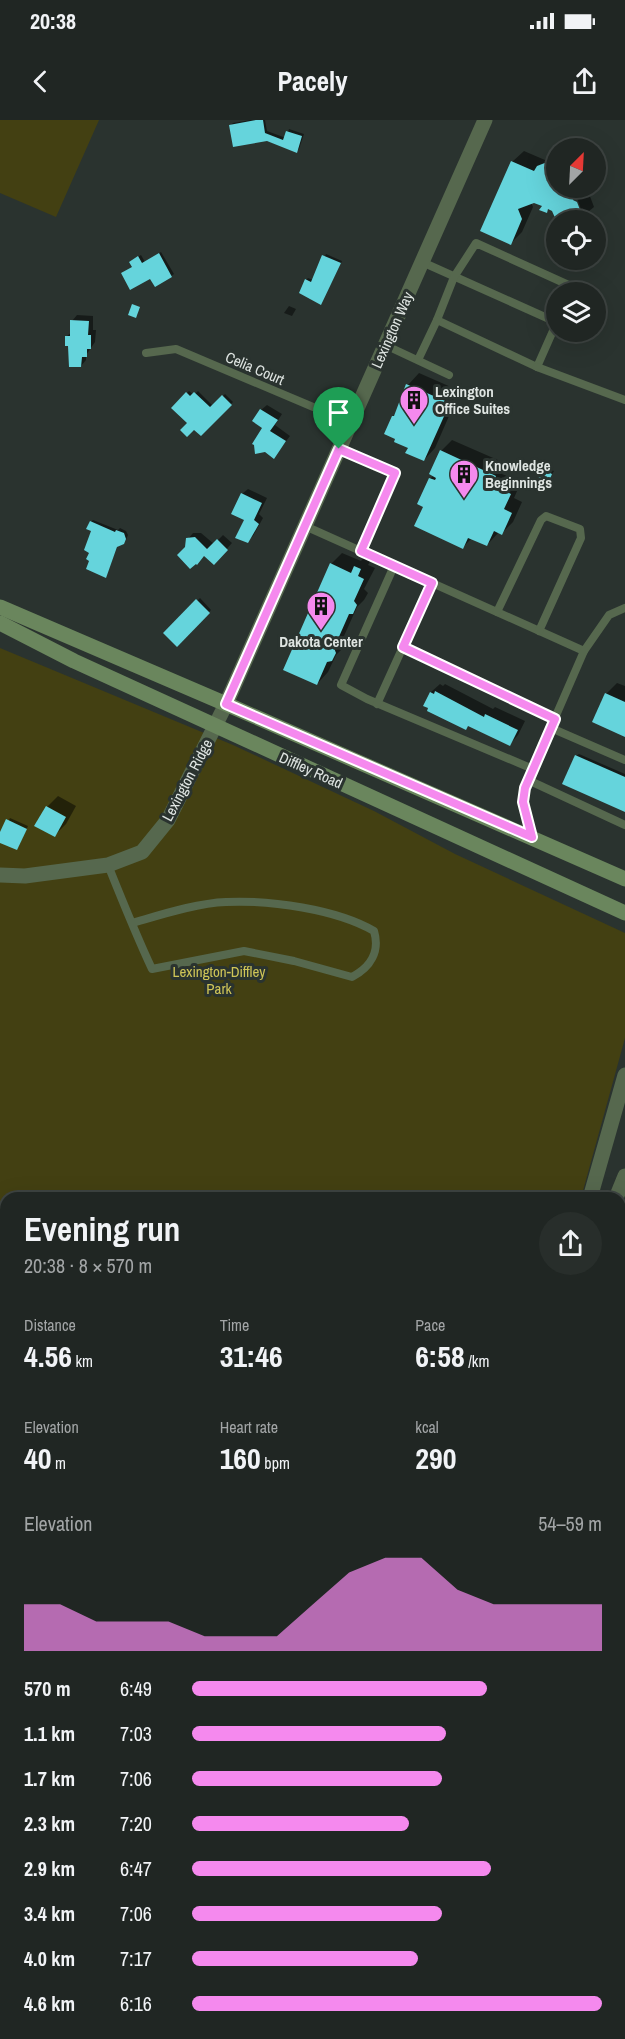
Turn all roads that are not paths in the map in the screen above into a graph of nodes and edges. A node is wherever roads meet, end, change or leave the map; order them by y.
1 (485, 120) edge
2 (422, 262) junction
3 (454, 278) junction
4 (562, 282) edge
5 (546, 319) edge
6 (437, 320) junction
7 (548, 342) edge
8 (386, 345) junction
9 (146, 353) dead end
10 (418, 360) junction
11 (537, 367) junction
12 (449, 375) dead end
13 (625, 400) edge
14 (351, 423) junction
15 (339, 449) junction
16 (305, 526) junction
17 (361, 551) junction
18 (393, 566) junction
19 (432, 583) junction
20 (0, 607) edge
21 (625, 608) edge
22 (497, 612) junction
23 (0, 623) edge
24 (539, 631) junction
25 (403, 647) junction
26 (584, 651) junction
27 (226, 704) junction
28 (377, 704) junction
29 (553, 723) junction
30 (215, 726) junction
31 (625, 760) edge
32 (533, 768) junction
33 (528, 780) junction
34 (625, 825) edge
35 (532, 837) junction
36 (108, 865) junction
37 (0, 875) edge
38 (625, 879) edge
39 (625, 913) edge
40 (132, 923) junction
41 (625, 1075) edge
42 (592, 1192) edge

1 - 2 street, Lexington Way
2 - 3 lane
2 - 8 street, Lexington Way
3 - 4 lane
3 - 5 lane
3 - 6 lane
6 - 10 lane
6 - 11 lane
7 - 11 lane
8 - 10 lane
8 - 14 street, Lexington Way
9 - 14 lane, Celia Court
10 - 12 lane
11 - 13 lane
14 - 15 street, Lexington Way
15 - 16 street, Lexington Way
15 - 17 lane
16 - 17 lane
16 - 27 street, Lexington Way
17 - 18 lane
18 - 19 lane
18 - 28 lane
19 - 22 lane
19 - 25 lane
20 - 27 main road, Diffley Road
21 - 26 lane
22 - 24 lane
22 - 24 lane
23 - 30 main road, Diffley Road
24 - 26 lane
25 - 28 lane
25 - 29 lane
26 - 29 lane
27 - 30 street, Lexington Ridge
27 - 35 main road, Diffley Road
28 - 32 lane
29 - 31 lane
29 - 32 lane
30 - 36 street, Lexington Ridge
30 - 39 main road, Diffley Road
32 - 33 lane
33 - 34 lane
33 - 35 lane
35 - 38 main road, Diffley Road
36 - 37 street, Lexington Ridge
36 - 40 lane
40 - 40 lane
41 - 42 street

